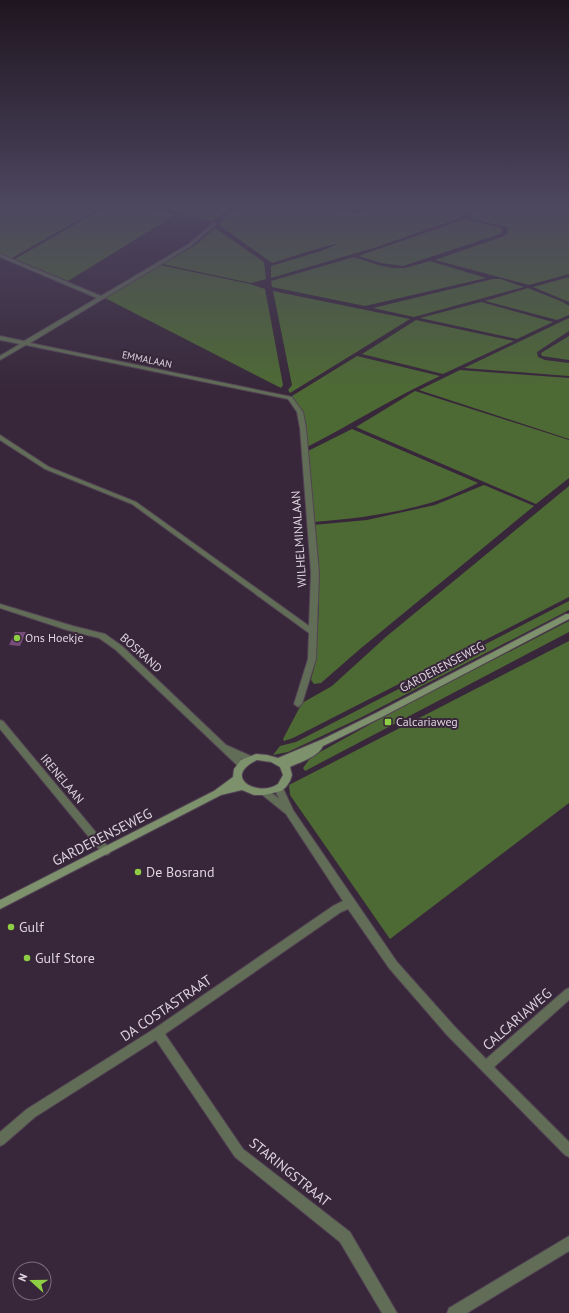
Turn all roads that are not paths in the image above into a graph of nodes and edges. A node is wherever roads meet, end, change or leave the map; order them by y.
1 (29, 267) edge
2 (154, 267) edge
3 (101, 298) junction
4 (0, 338) edge
5 (25, 343) junction
6 (0, 358) edge
7 (290, 398) joint
8 (0, 438) edge
9 (0, 606) edge
10 (569, 616) edge
11 (313, 632) junction
12 (298, 704) dead end
13 (0, 723) edge
14 (223, 746) junction
15 (250, 759) junction
16 (281, 764) junction
17 (242, 765) junction
18 (240, 783) junction
19 (279, 788) junction
20 (265, 793) junction
21 (289, 811) junction
22 (106, 851) junction
23 (350, 903) junction
24 (0, 905) edge
25 (569, 993) edge
26 (158, 1032) junction
27 (486, 1067) junction
28 (0, 1140) edge
29 (569, 1151) edge
30 (569, 1242) edge
31 (390, 1313) edge
32 (454, 1313) edge

1 - 3 street
2 - 3 street
3 - 5 street
4 - 5 street, EMMALAAN
5 - 6 street
5 - 7 street, EMMALAAN
7 - 11 street, WILHELMINALAAN
8 - 11 street
9 - 14 street, BOSRAND
10 - 16 main road, GARDERENSEWEG
11 - 12 street, WILHELMINALAAN
13 - 22 street, IRENELAAN
14 - 15 street, BOSRAND
14 - 17 street, BOSRAND
15 - 16 main road
15 - 17 main road
16 - 19 main road
17 - 18 main road
18 - 20 main road
18 - 22 main road, GARDERENSEWEG
19 - 20 main road
19 - 21 street, CALCARIAWEG
20 - 21 street, CALCARIAWEG
21 - 23 street, CALCARIAWEG
22 - 24 main road, GARDERENSEWEG
23 - 26 street, DA COSTASTRAAT
23 - 27 street, CALCARIAWEG
25 - 27 street, CALCARIAWEG
26 - 28 street, DA COSTASTRAAT
26 - 31 street, STARINGSTRAAT
27 - 29 street, CALCARIAWEG
30 - 32 street

